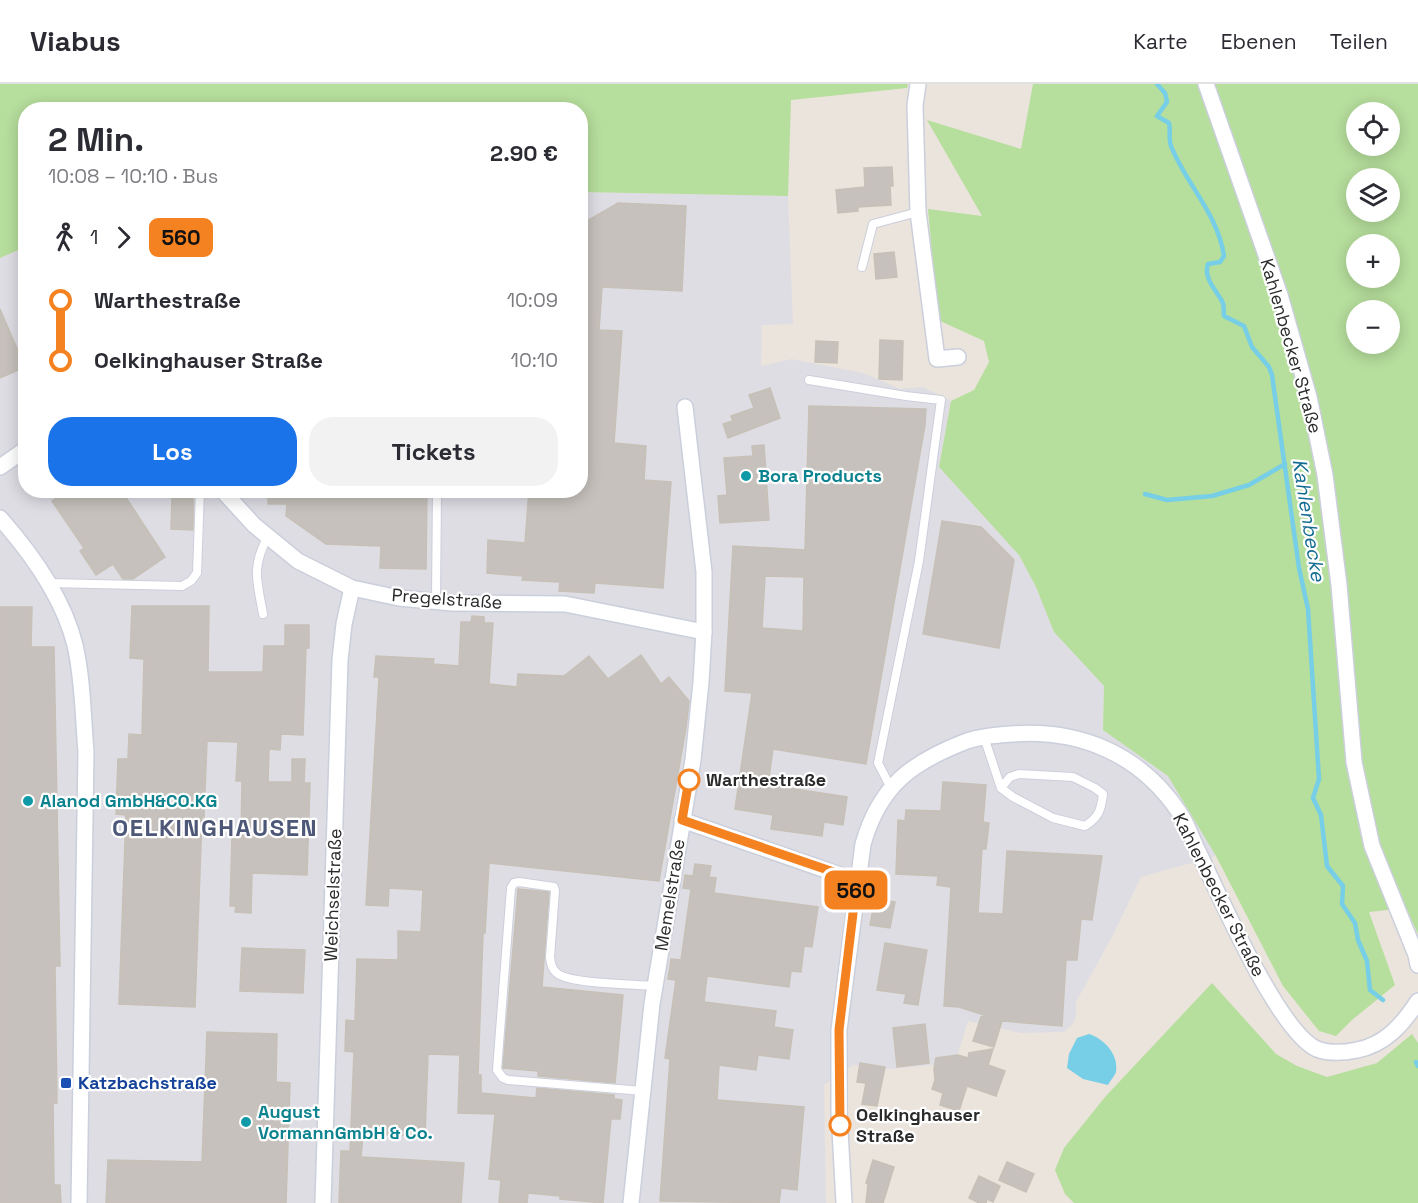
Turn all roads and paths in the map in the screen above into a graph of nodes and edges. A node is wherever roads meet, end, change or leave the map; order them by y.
1 (918, 84) edge
2 (1206, 84) edge
3 (918, 212) junction
4 (862, 267) dead end
5 (958, 357) dead end
6 (809, 380) dead end
7 (685, 407) dead end
8 (18, 455) edge
9 (0, 467) edge
10 (200, 498) edge
11 (229, 498) edge
12 (437, 498) edge
13 (0, 518) edge
14 (268, 536) junction
15 (49, 583) junction
16 (352, 588) junction
17 (436, 601) junction
18 (263, 614) dead end
19 (704, 632) junction
20 (984, 737) junction
21 (891, 788) junction
22 (1001, 788) junction
23 (682, 820) junction
24 (857, 880) junction
25 (1418, 965) edge
26 (655, 986) junction
27 (1418, 1001) edge
28 (643, 1091) junction
29 (79, 1203) edge
30 (323, 1203) edge
31 (631, 1203) edge
32 (844, 1203) edge

1 - 3 street
2 - 25 street, Kahlenbecker Straße
3 - 4 lane
3 - 5 street
6 - 21 lane
7 - 19 street, Memelstraße
8 - 9 street
10 - 15 lane
11 - 14 street, Pregelstraße
12 - 17 lane
13 - 15 street
14 - 16 street, Pregelstraße
14 - 18 lane
15 - 29 street
16 - 17 street, Pregelstraße
16 - 30 street, Weichselstraße
17 - 19 street, Pregelstraße
19 - 23 street, Memelstraße
20 - 21 street, Kahlenbecker Straße
20 - 22 lane
20 - 27 street, Kahlenbecker Straße
21 - 24 street, Kahlenbecker Straße
22 - 22 lane
23 - 24 street
23 - 26 street, Memelstraße
24 - 32 street, Kahlenbecker Straße
26 - 28 street, Memelstraße
26 - 28 lane
28 - 31 street, Memelstraße

